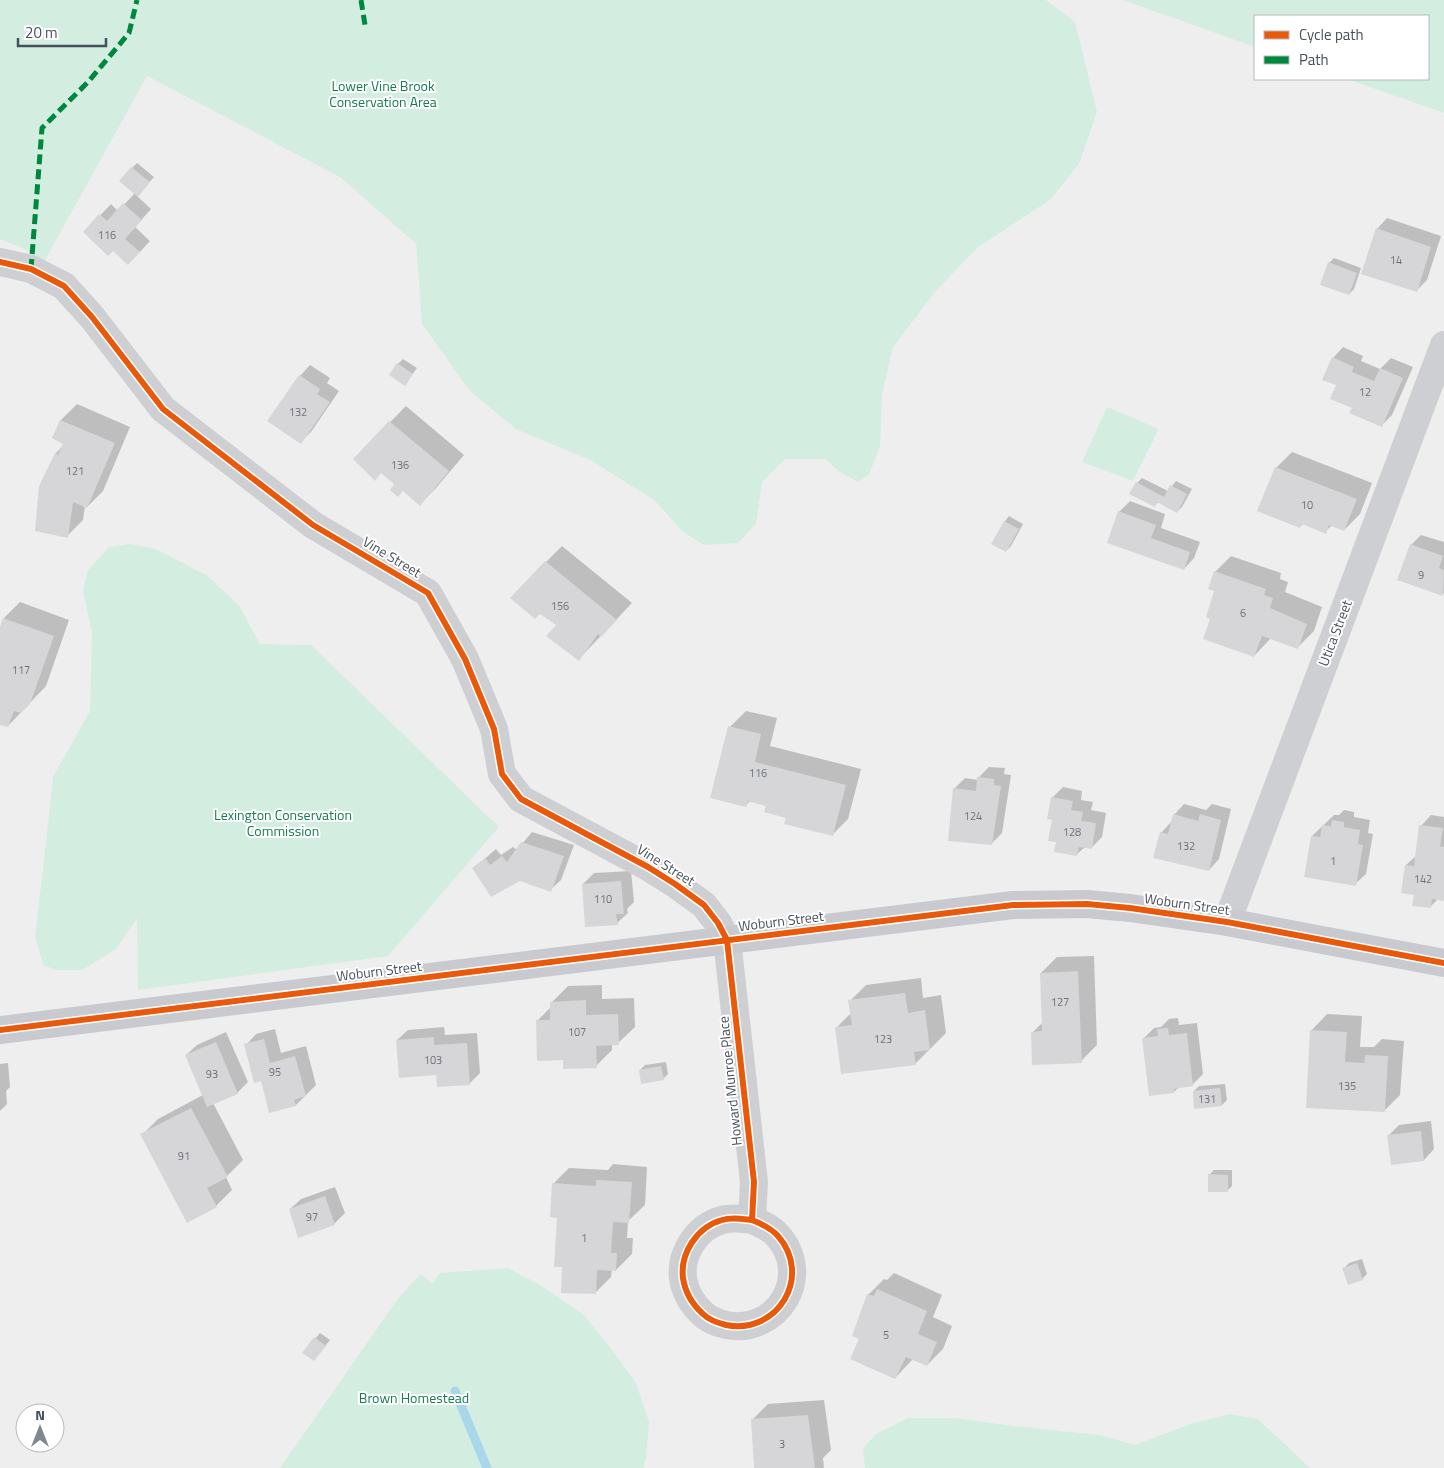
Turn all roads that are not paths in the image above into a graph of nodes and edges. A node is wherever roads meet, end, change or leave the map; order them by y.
1 (0, 262) edge
2 (1444, 344) edge
3 (1227, 922) junction
4 (727, 940) junction
5 (1444, 963) edge
6 (0, 1030) edge
7 (752, 1220) dead end

1 - 4 street, Vine Street
2 - 3 street, Utica Street
3 - 4 main road, Woburn Street
3 - 5 main road, Woburn Street
4 - 6 main road, Woburn Street
4 - 7 street, Howard Munroe Place

